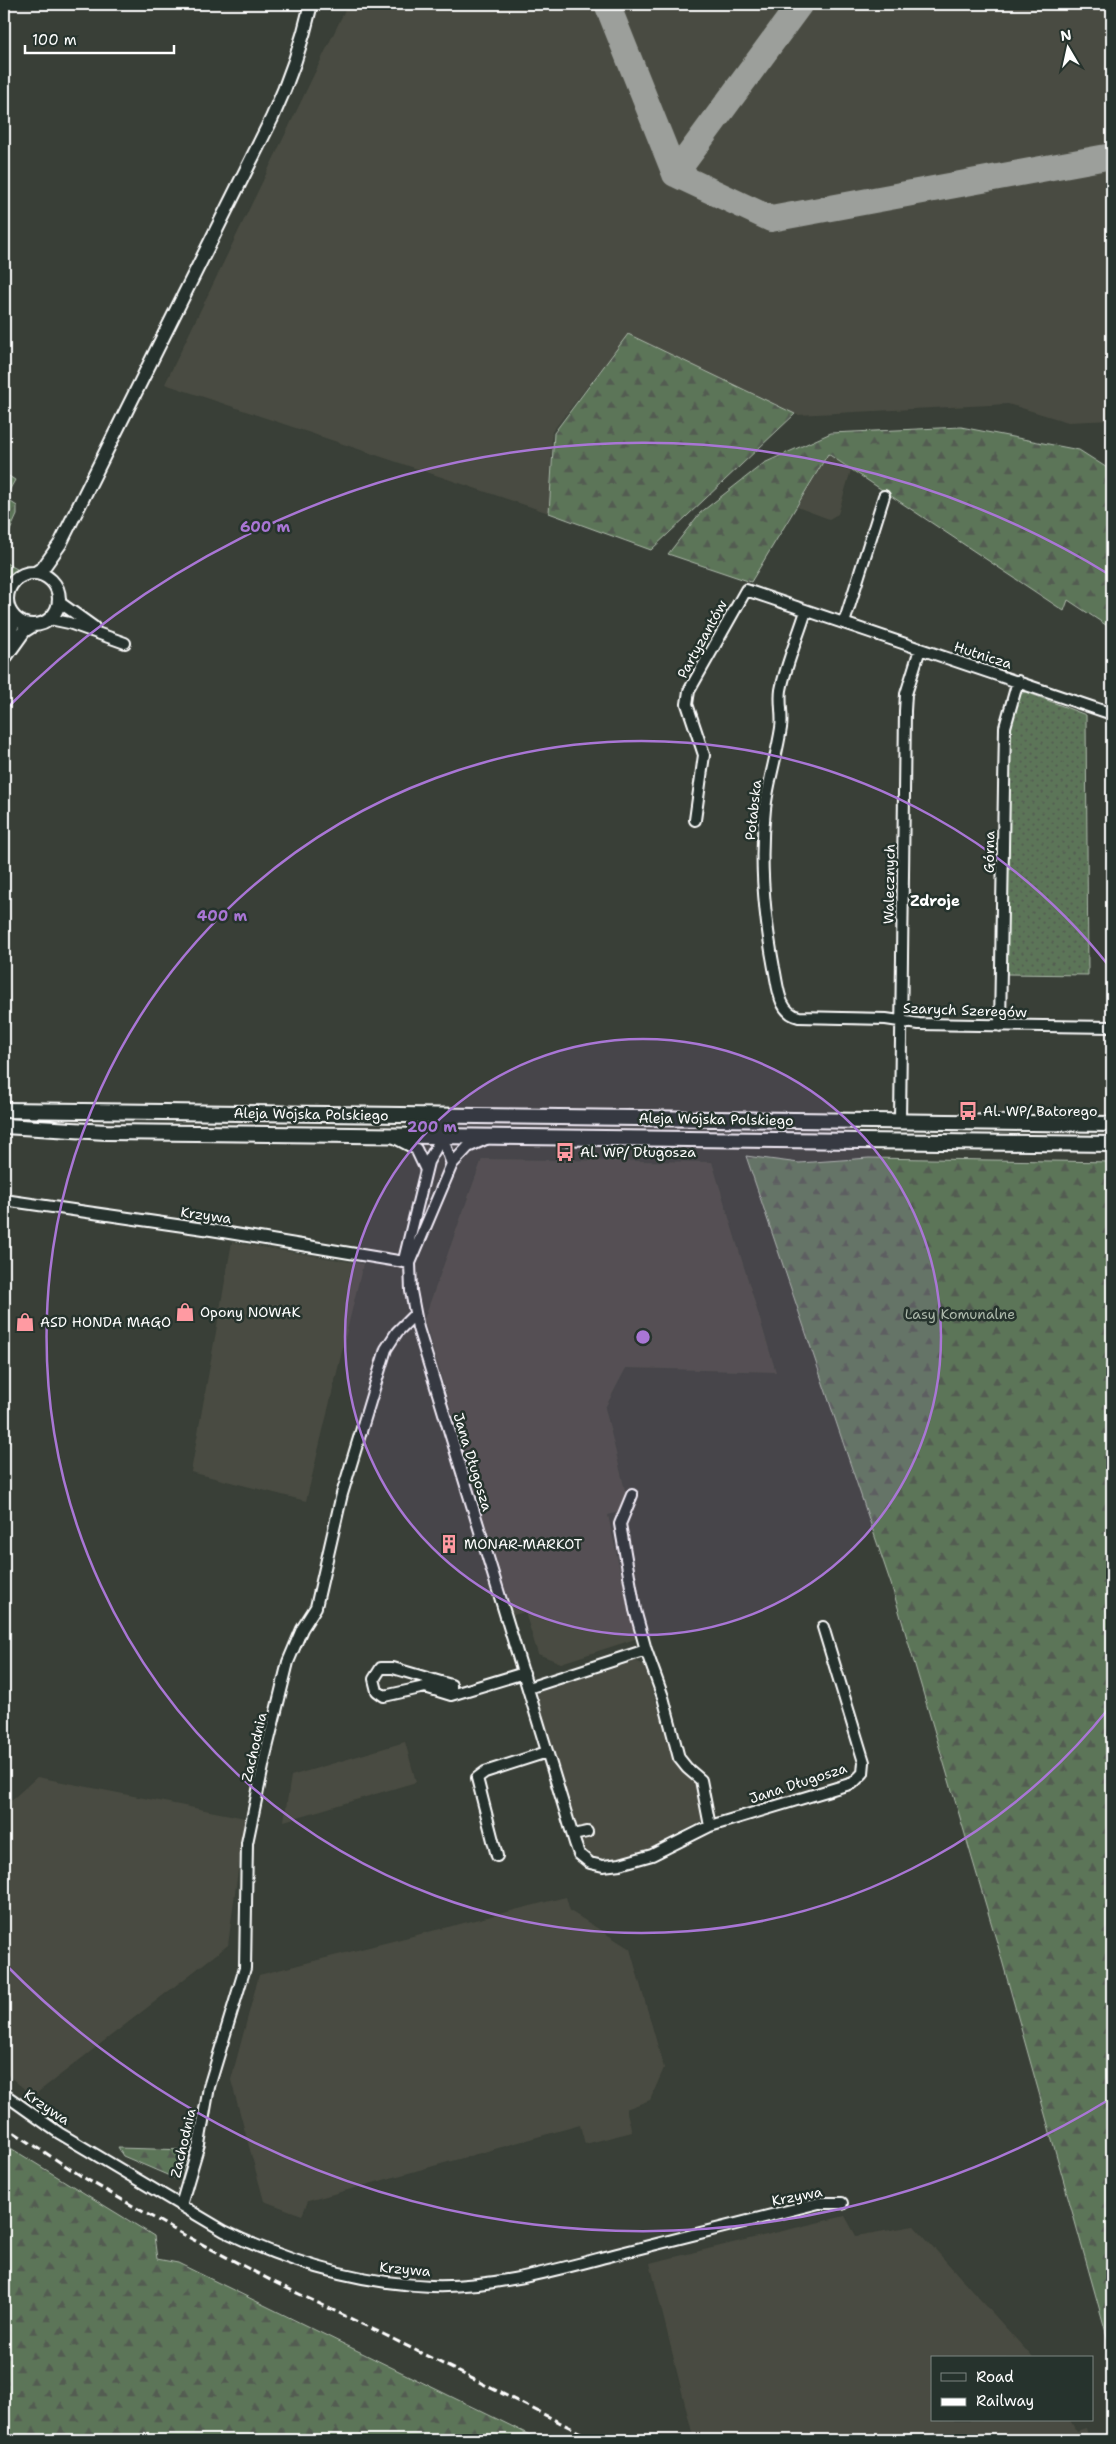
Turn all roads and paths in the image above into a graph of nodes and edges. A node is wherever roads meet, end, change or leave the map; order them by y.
1 (311, 4) edge
2 (884, 496) dead end
3 (60, 544) junction
4 (35, 573) junction
5 (52, 581) junction
6 (746, 590) joint
7 (59, 602) junction
8 (806, 611) junction
9 (13, 616) junction
10 (50, 620) junction
11 (844, 623) junction
12 (32, 626) junction
13 (103, 634) junction
14 (125, 643) dead end
15 (920, 649) junction
16 (4, 654) edge
17 (4, 659) edge
18 (1018, 681) junction
19 (1112, 714) edge
20 (695, 820) dead end
21 (789, 1014) joint
22 (902, 1023) junction
23 (1000, 1026) junction
24 (1112, 1027) edge
25 (4, 1110) edge
26 (284, 1114) junction
27 (442, 1116) junction
28 (828, 1120) junction
29 (900, 1121) junction
30 (1112, 1124) edge
31 (4, 1126) edge
32 (283, 1135) junction
33 (387, 1136) junction
34 (442, 1137) junction
35 (494, 1137) junction
36 (828, 1141) junction
37 (1112, 1144) edge
38 (452, 1164) junction
39 (426, 1170) junction
40 (4, 1200) edge
41 (407, 1261) junction
42 (415, 1314) junction
43 (632, 1495) dead end
44 (823, 1627) dead end
45 (646, 1650) junction
46 (524, 1673) junction
47 (528, 1688) junction
48 (450, 1695) junction
49 (548, 1752) junction
50 (710, 1826) junction
51 (587, 1832) dead end
52 (573, 1835) junction
53 (497, 1856) dead end
54 (4, 2094) edge
55 (842, 2203) dead end
56 (182, 2204) junction

1 - 3 street
2 - 11 street
3 - 4 street
3 - 5 street
4 - 5 street
4 - 9 street
5 - 7 street
6 - 8 street, Hutnicza
6 - 20 street, Partyzantów
7 - 10 street
7 - 13 street
8 - 11 street, Hutnicza
8 - 21 street, Połabska
9 - 12 street
9 - 16 street
10 - 12 street
10 - 13 street
11 - 15 street, Hutnicza
12 - 17 street
13 - 14 street
15 - 18 street, Hutnicza
15 - 22 street, Walecznych
18 - 19 street, Hutnicza
18 - 23 street, Górna
21 - 22 street, Szarych Szeregów
22 - 23 street, Szarych Szeregów
22 - 29 street, Walecznych
23 - 24 street, Szarych Szeregów
25 - 26 main road, Aleja Wojska Polskiego
26 - 27 main road, Aleja Wojska Polskiego
26 - 32 main road
27 - 28 main road, Aleja Wojska Polskiego
27 - 34 street
28 - 29 main road, Aleja Wojska Polskiego
28 - 36 main road
29 - 30 main road, Aleja Wojska Polskiego
31 - 32 main road, Aleja Wojska Polskiego
32 - 33 main road, Aleja Wojska Polskiego
33 - 34 main road, Aleja Wojska Polskiego
33 - 39 street
34 - 35 main road, Aleja Wojska Polskiego
34 - 38 street
34 - 39 street
35 - 36 main road, Aleja Wojska Polskiego
35 - 38 street
36 - 37 main road, Aleja Wojska Polskiego
38 - 41 street
39 - 41 street
40 - 41 street, Krzywa
41 - 42 street, Jana Długosza
42 - 46 street, Jana Długosza
42 - 56 street, Zachodnia
43 - 45 street
44 - 50 street, Jana Długosza
45 - 47 street
45 - 50 street
46 - 47 street, Jana Długosza
46 - 48 street
47 - 49 street, Jana Długosza
48 - 48 street
49 - 52 street, Jana Długosza
49 - 53 street
50 - 52 street, Jana Długosza
51 - 52 street
54 - 56 street, Krzywa
55 - 56 street, Krzywa

